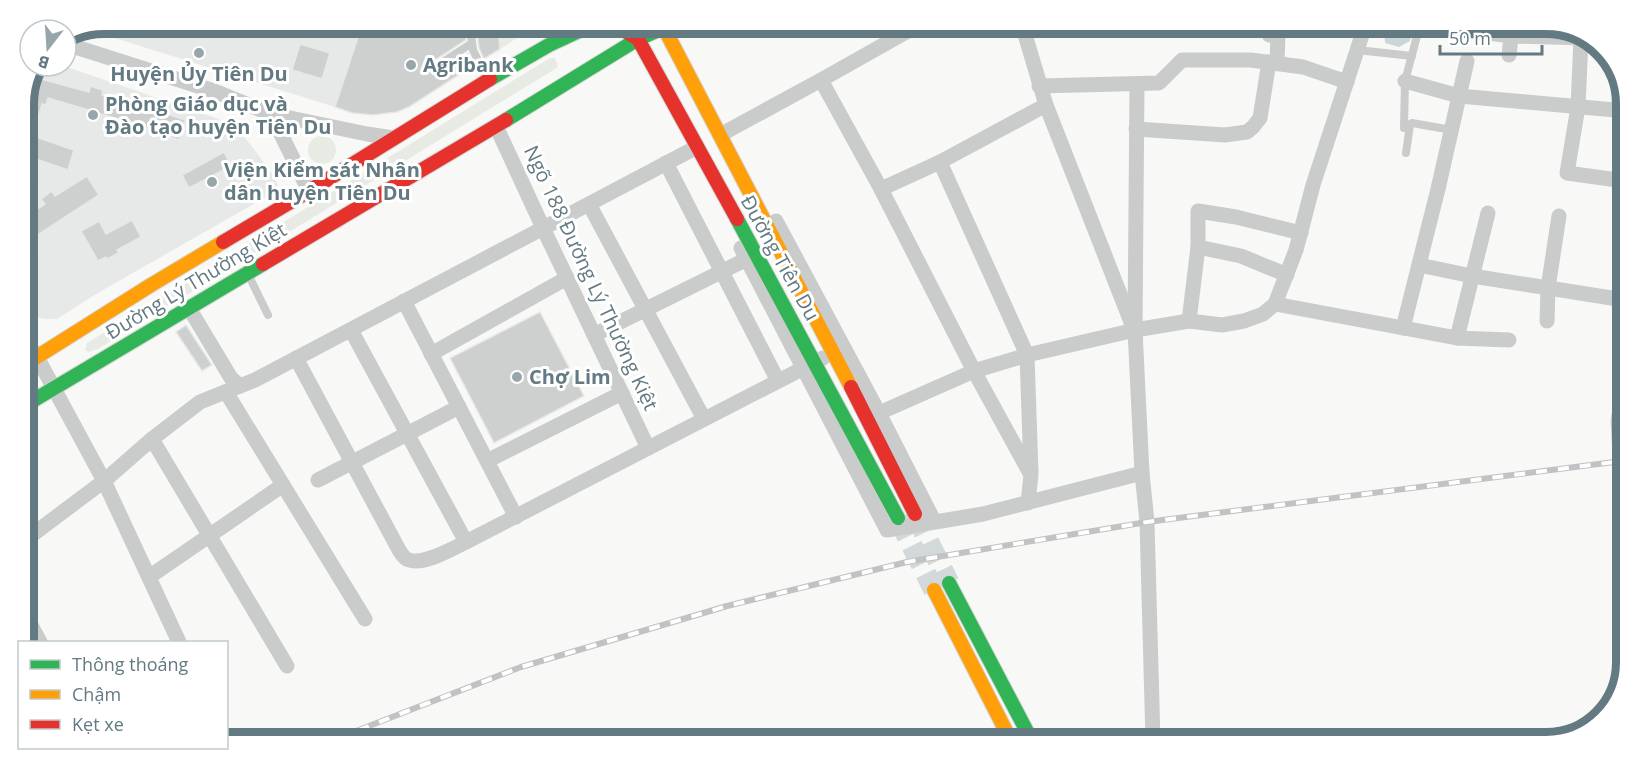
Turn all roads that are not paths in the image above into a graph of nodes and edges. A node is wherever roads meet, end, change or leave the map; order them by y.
1 (471, 34) edge
2 (573, 34) edge
3 (630, 34) edge
4 (649, 34) edge
5 (669, 34) edge
6 (903, 34) edge
7 (1025, 34) edge
8 (1269, 34) edge
9 (1362, 34) edge
10 (1512, 34) edge
11 (1526, 34) edge
12 (1417, 36) dead end
13 (1560, 36) edge
14 (638, 39) junction
15 (472, 43) junction
16 (1583, 46) edge
17 (78, 48) edge
18 (1357, 50) junction
19 (1509, 55) dead end
20 (1412, 56) junction
21 (1467, 61) dead end
22 (1273, 63) junction
23 (435, 67) dead end
24 (488, 80) junction
25 (821, 80) junction
26 (1405, 81) junction
27 (1347, 82) junction
28 (1137, 84) junction
29 (1039, 86) junction
30 (1459, 96) junction
31 (1046, 105) junction
32 (1578, 107) junction
33 (1615, 110) edge
34 (271, 114) junction
35 (1410, 124) junction
36 (496, 126) junction
37 (1136, 129) junction
38 (1452, 130) junction
39 (720, 135) junction
40 (393, 138) junction
41 (697, 147) junction
42 (1406, 153) dead end
43 (940, 162) junction
44 (666, 163) junction
45 (1615, 180) edge
46 (745, 182) junction
47 (881, 189) junction
48 (309, 191) junction
49 (723, 195) joint
50 (589, 204) junction
51 (1488, 213) dead end
52 (1559, 216) dead end
53 (543, 228) junction
54 (1301, 233) junction
55 (1198, 247) junction
56 (752, 256) junction
57 (1419, 265) junction
58 (722, 271) junction
59 (248, 273) junction
60 (1287, 274) junction
61 (1472, 276) junction
62 (567, 278) junction
63 (1548, 288) junction
64 (1615, 299) edge
65 (404, 301) junction
66 (1275, 304) junction
67 (189, 308) junction
68 (645, 309) junction
69 (268, 315) dead end
70 (1189, 321) junction
71 (1547, 321) dead end
72 (1402, 328) junction
73 (351, 330) junction
74 (1135, 330) junction
75 (594, 335) junction
76 (1456, 338) junction
77 (1509, 340) dead end
78 (833, 352) junction
79 (431, 354) junction
80 (1027, 356) junction
81 (35, 358) edge
82 (296, 358) junction
83 (808, 365) junction
84 (35, 366) edge
85 (974, 371) junction
86 (778, 381) junction
87 (54, 388) junction
88 (233, 389) junction
89 (622, 393) junction
90 (35, 399) edge
91 (459, 407) junction
92 (879, 413) junction
93 (704, 419) junction
94 (407, 434) junction
95 (152, 439) junction
96 (648, 448) junction
97 (487, 461) junction
98 (352, 463) junction
99 (1142, 473) junction
100 (1031, 475) junction
101 (318, 480) dead end
102 (104, 481) junction
103 (283, 485) junction
104 (1028, 503) junction
105 (915, 514) tunnel mouth
106 (516, 516) junction
107 (898, 518) tunnel mouth
108 (934, 521) junction
109 (35, 533) edge
110 (210, 535) junction
111 (466, 542) junction
112 (149, 577) junction
113 (949, 584) tunnel mouth
114 (934, 590) tunnel mouth
115 (365, 619) dead end
116 (179, 641) edge
117 (287, 666) dead end
118 (1006, 732) edge
119 (1027, 732) edge
120 (1153, 732) edge

1 - 15 lane
2 - 24 main road, Đường Lý Thường Kiệt
3 - 14 main road, Đường Tiên Du
4 - 14 main road, Đường Lý Thường Kiệt
5 - 39 main road, Đường Tiên Du
6 - 25 street
7 - 29 street
8 - 22 street
9 - 18 street
10 - 19 street
11 - 13 street
12 - 20 lane
14 - 36 main road, Đường Lý Thường Kiệt
14 - 41 main road, Đường Tiên Du
15 - 23 lane
15 - 24 lane
16 - 32 street
17 - 34 street
18 - 20 lane
18 - 27 street
20 - 26 lane
21 - 30 street
22 - 27 street
22 - 28 street
22 - 37 street
24 - 40 main road, Đường Lý Thường Kiệt
25 - 39 street
25 - 47 street
26 - 30 street
26 - 35 lane
27 - 54 street
28 - 29 street
28 - 37 street
29 - 31 street
30 - 32 street
30 - 38 street
31 - 43 street
31 - 74 street
32 - 33 street
32 - 45 street
34 - 40 street
34 - 48 street
35 - 38 lane
35 - 42 lane
36 - 53 street, Ngõ 188 Đường Lý Thường Kiệt
36 - 59 main road, Đường Lý Thường Kiệt
37 - 74 street
38 - 57 street
39 - 46 main road, Đường Tiên Du
40 - 48 main road, Đường Lý Thường Kiệt
41 - 44 street
41 - 49 main road, Đường Tiên Du
43 - 47 street
43 - 80 street
44 - 50 street
44 - 58 street
46 - 78 main road, Đường Tiên Du
46 - 92 street
47 - 85 street
48 - 81 main road, Đường Lý Thường Kiệt
49 - 56 street
50 - 53 street
50 - 68 street
51 - 61 street
52 - 63 street
53 - 62 street, Ngõ 188 Đường Lý Thường Kiệt
53 - 65 street
54 - 55 street
54 - 60 street
55 - 60 street
55 - 70 street
56 - 58 street
56 - 83 street
57 - 61 street
57 - 72 street
58 - 68 street
58 - 86 street
59 - 67 main road, Đường Lý Thường Kiệt
59 - 69 lane
60 - 66 street
61 - 63 street
61 - 76 street
62 - 75 street, Ngõ 188 Đường Lý Thường Kiệt
62 - 79 street
63 - 64 street
63 - 71 street
65 - 73 street
65 - 79 street
66 - 70 street
66 - 72 street
67 - 87 main road, Đường Lý Thường Kiệt
67 - 88 street
68 - 75 street
68 - 93 street
70 - 74 street
72 - 76 street
73 - 82 street
73 - 94 street
74 - 80 street
74 - 99 street
75 - 89 street, Ngõ 188 Đường Lý Thường Kiệt
76 - 77 street
78 - 83 street
78 - 105 main road, Đường Tiên Du
79 - 91 street
80 - 85 street
80 - 100 street
82 - 88 street
82 - 98 street
83 - 86 street
83 - 107 main road
83 - 108 street
84 - 87 street
85 - 92 street
85 - 100 street
86 - 93 street
87 - 90 main road, Đường Lý Thường Kiệt
87 - 102 street
88 - 95 street
88 - 103 street
89 - 96 street, Ngõ 188 Đường Lý Thường Kiệt
89 - 97 street
91 - 94 street
91 - 97 street
92 - 108 street
93 - 96 street
94 - 98 street
94 - 111 street
95 - 102 street
95 - 110 street
96 - 106 street
97 - 106 street
98 - 101 street
98 - 111 street
99 - 104 street
99 - 120 street
100 - 104 street
102 - 109 street
102 - 112 street
103 - 110 street
103 - 115 street
104 - 108 street
106 - 111 street
110 - 112 street
110 - 117 street
112 - 116 street
113 - 119 main road
114 - 118 main road

